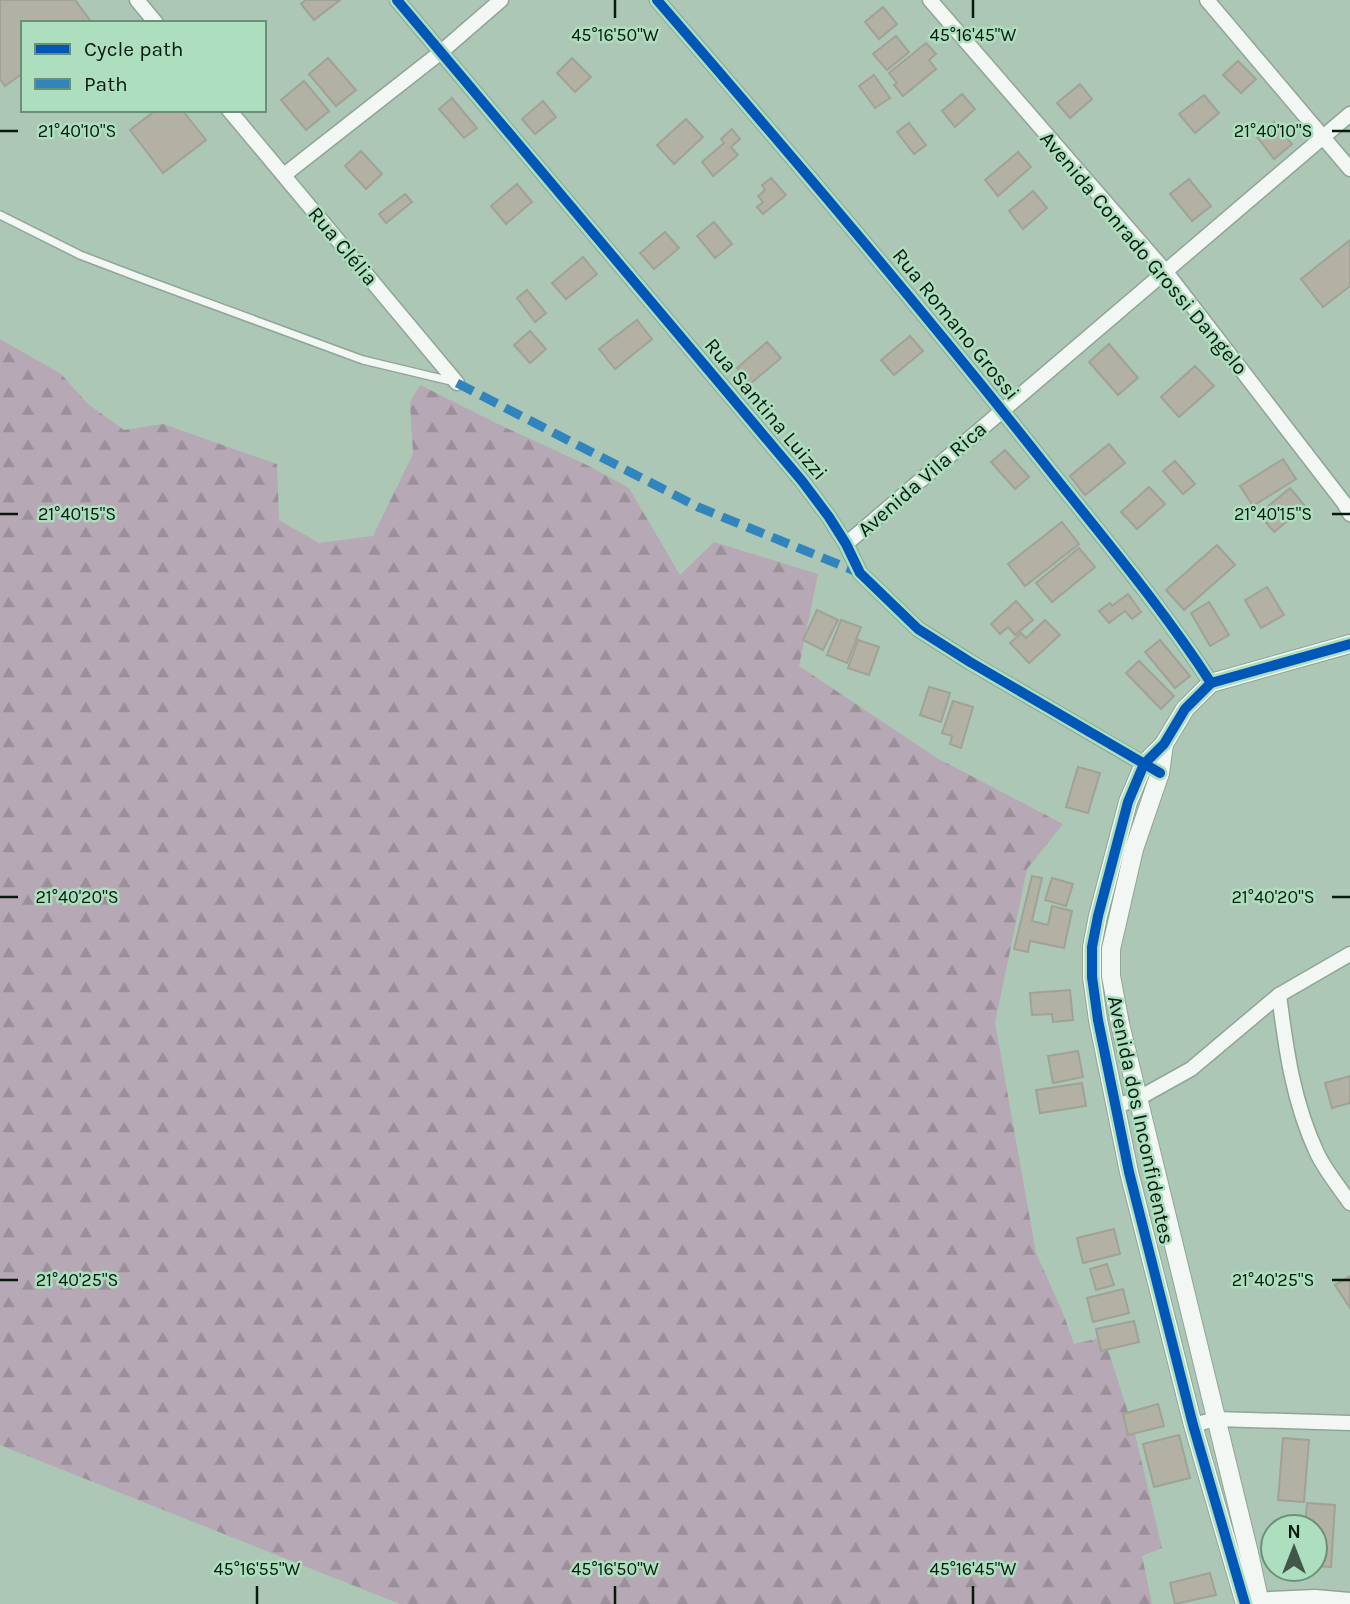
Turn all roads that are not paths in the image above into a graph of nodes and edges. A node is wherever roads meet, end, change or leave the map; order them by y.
1 (136, 0) edge
2 (397, 0) edge
3 (501, 0) edge
4 (657, 0) edge
5 (930, 0) edge
6 (1207, 0) edge
7 (154, 21) edge
8 (441, 52) junction
9 (231, 112) edge
10 (1350, 114) edge
11 (1324, 136) junction
12 (1350, 169) edge
13 (284, 175) junction
14 (0, 215) edge
15 (1166, 272) junction
16 (457, 383) joint
17 (1002, 410) junction
18 (1350, 514) edge
19 (846, 544) junction
20 (1350, 644) edge
21 (1211, 683) junction
22 (1152, 769) junction
23 (1350, 954) edge
24 (1279, 995) junction
25 (1139, 1098) junction
26 (1114, 1107) junction
27 (1350, 1203) edge
28 (1216, 1419) junction
29 (1350, 1423) edge
30 (1194, 1425) junction
31 (1350, 1601) edge
32 (1251, 1602) edge

1 - 7 street
2 - 8 street, Rua Santina Luizzi
3 - 8 street
4 - 17 street, Rua Romano Grossi
5 - 15 street, Avenida Conrado Grossi Dangelo
6 - 11 street
8 - 13 street
8 - 19 street, Rua Santina Luizzi
9 - 13 street, Rua Clélia
10 - 11 street, Avenida Vila Rica
11 - 12 street
11 - 15 street, Avenida Vila Rica
13 - 16 street, Rua Clélia
14 - 16 lane
15 - 17 street, Avenida Vila Rica
15 - 18 street, Avenida Conrado Grossi Dangelo
17 - 19 street, Avenida Vila Rica
17 - 21 street, Rua Romano Grossi
19 - 22 street, Rua Santina Luizzi
20 - 21 street, Avenida dos Inconfidentes
21 - 22 street, Avenida dos Inconfidentes
22 - 25 street, Avenida dos Inconfidentes
22 - 26 street, Avenida dos Inconfidentes
23 - 24 street
24 - 25 street
24 - 27 street
25 - 26 street
25 - 28 street, Avenida dos Inconfidentes
26 - 30 street, Avenida dos Inconfidentes
28 - 29 street
28 - 30 street
28 - 32 street, Avenida dos Inconfidentes
30 - 32 street, Avenida dos Inconfidentes
31 - 32 street

